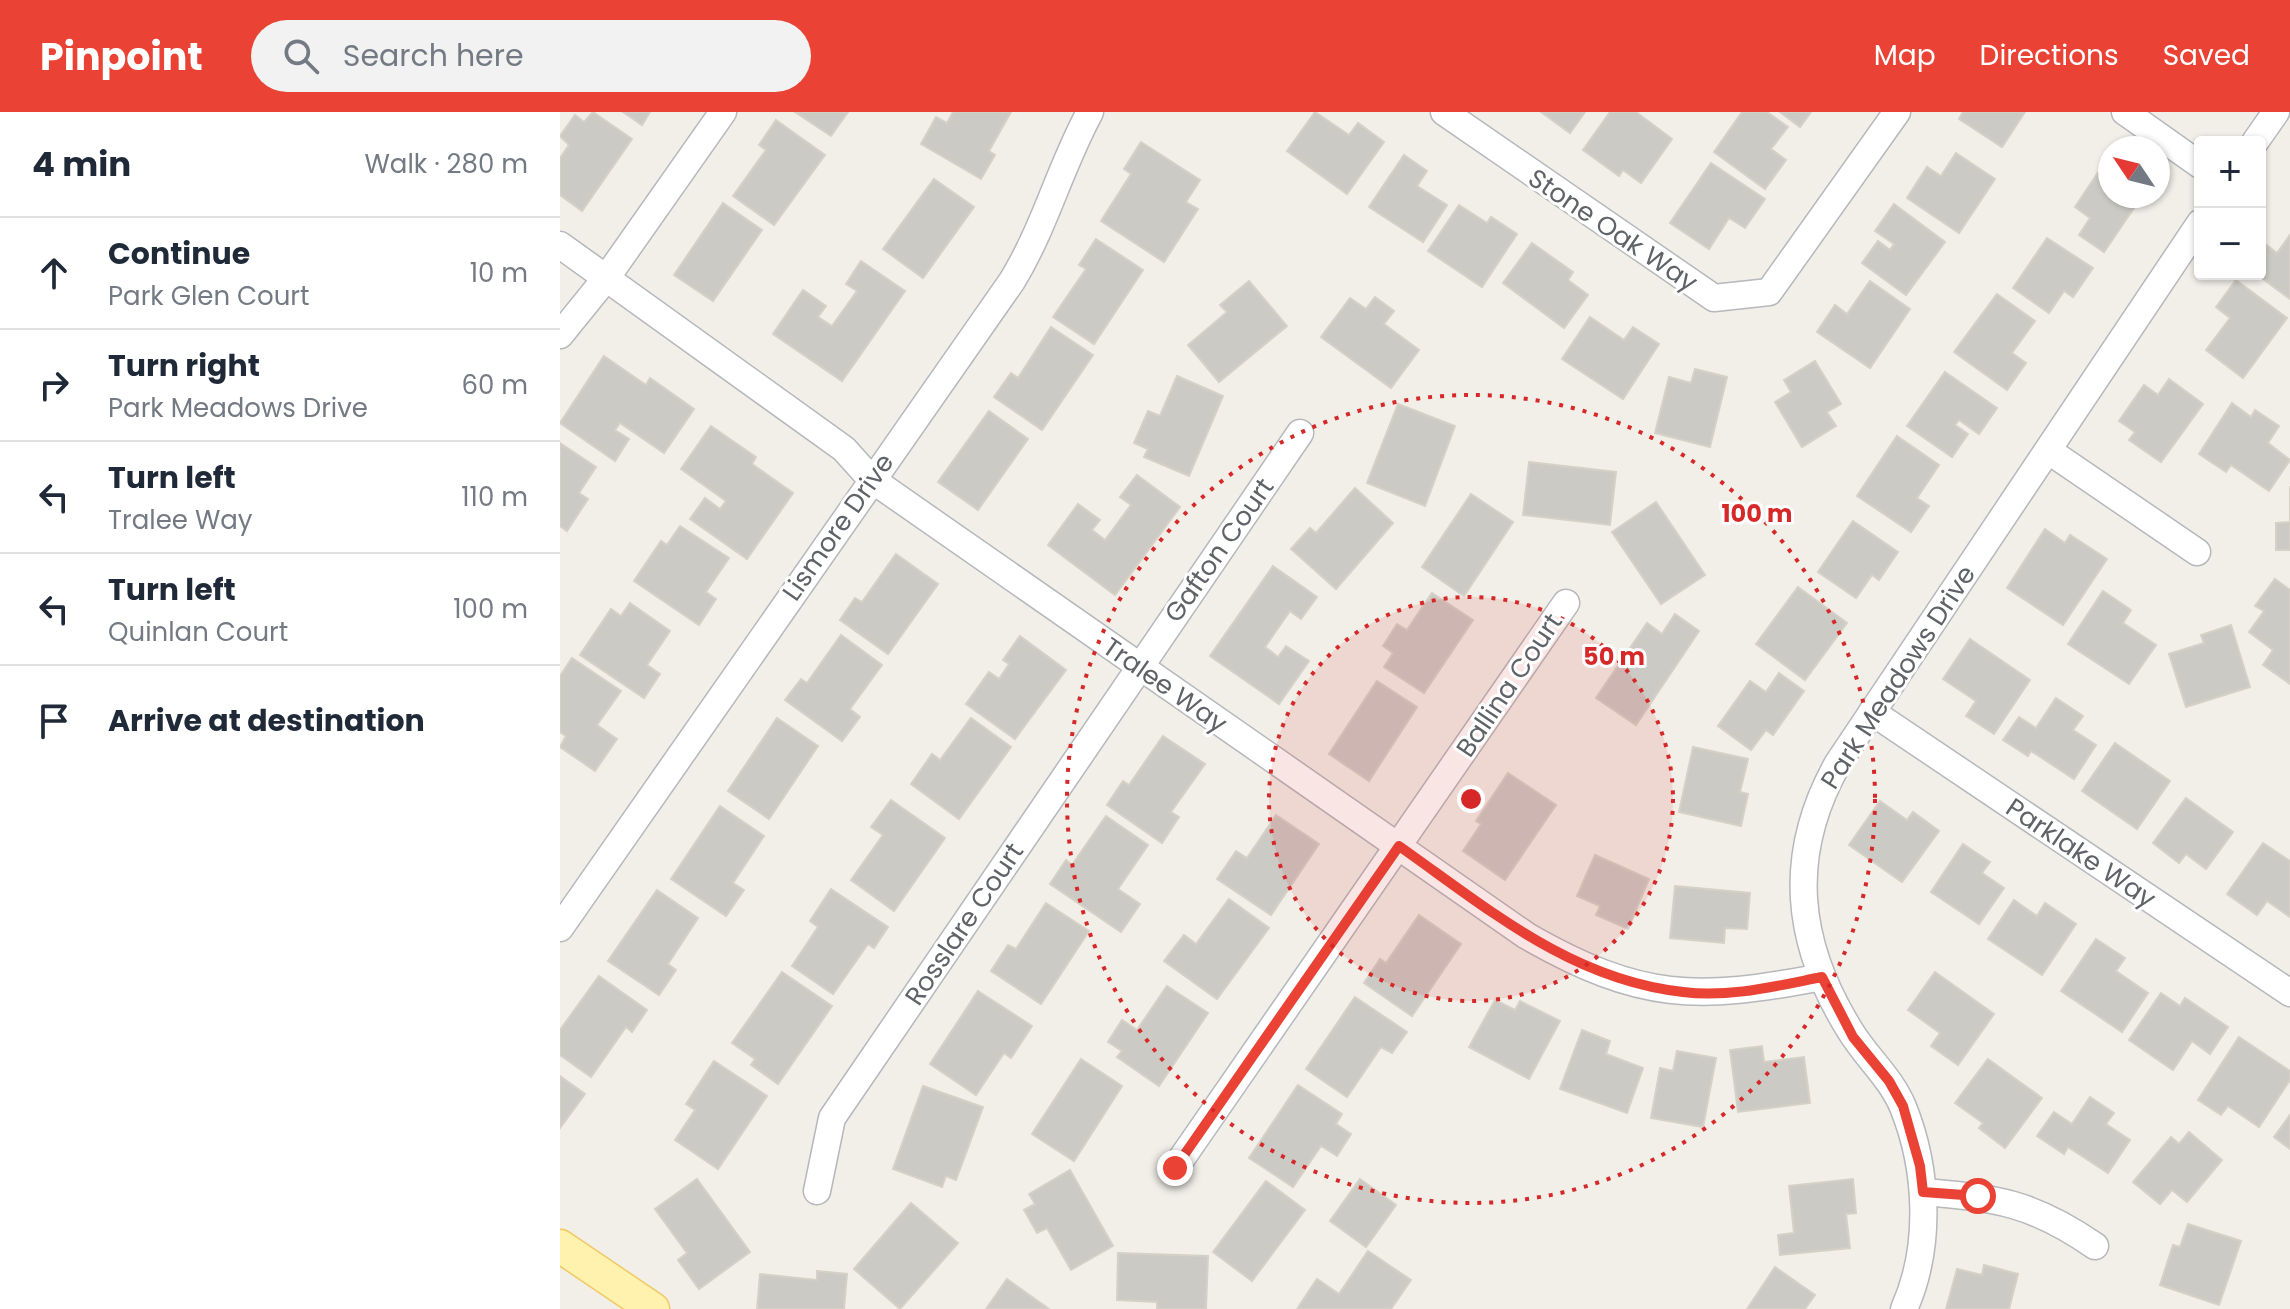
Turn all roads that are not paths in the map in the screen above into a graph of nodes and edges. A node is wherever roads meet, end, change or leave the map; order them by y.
1 (723, 112) edge
2 (1090, 112) edge
3 (1444, 112) edge
4 (1897, 112) edge
5 (2125, 112) edge
6 (2276, 112) edge
7 (2259, 136) edge
8 (2194, 161) edge
9 (2194, 232) edge
10 (560, 245) edge
11 (607, 277) junction
12 (560, 335) edge
13 (1300, 433) dead end
14 (2049, 451) junction
15 (871, 479) junction
16 (2197, 552) dead end
17 (1566, 603) dead end
18 (1138, 667) junction
19 (1872, 712) junction
20 (1399, 846) junction
21 (560, 928) edge
22 (1822, 977) junction
23 (2290, 993) edge
24 (1175, 1168) dead end
25 (817, 1191) dead end
26 (1923, 1192) junction
27 (560, 1246) edge
28 (2095, 1246) dead end
29 (653, 1309) edge
30 (1904, 1309) edge

1 - 11 street
2 - 15 street, Lismore Drive
3 - 4 street, Stone Oak Way
5 - 8 street
6 - 7 street
9 - 14 street, Park Meadows Drive
10 - 11 street, Tralee Way
11 - 12 street
11 - 15 street, Tralee Way
13 - 18 street, Gafton Court
14 - 16 street
14 - 19 street, Park Meadows Drive
15 - 18 street, Tralee Way
15 - 21 street, Lismore Drive
17 - 20 street, Ballina Court
18 - 20 street, Tralee Way
18 - 25 street, Rosslare Court
19 - 22 street, Park Meadows Drive
19 - 23 street, Parklake Way
20 - 22 street, Tralee Way
20 - 24 street, Ballina Court
22 - 26 street, Park Meadows Drive
26 - 28 street
26 - 30 street, Park Meadows Drive
27 - 29 main road

